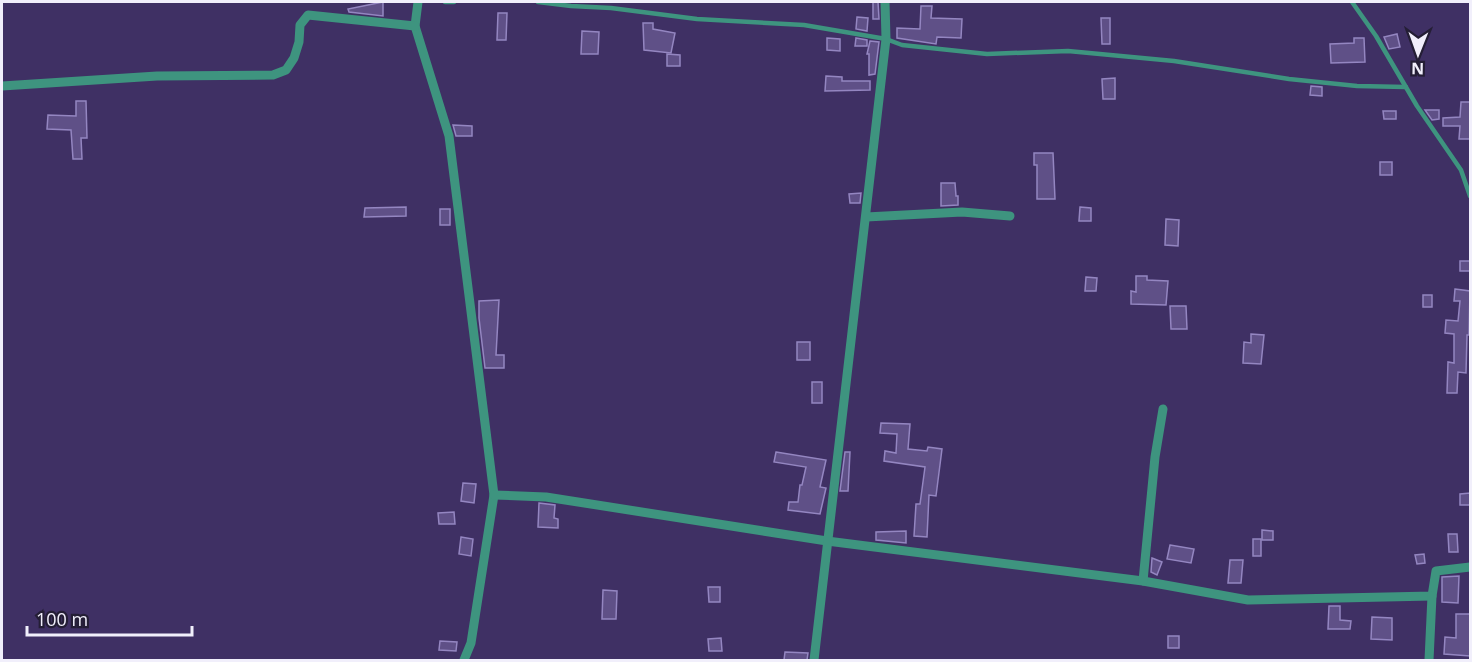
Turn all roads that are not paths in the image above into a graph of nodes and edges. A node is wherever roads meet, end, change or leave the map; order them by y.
1 (418, 2) edge
2 (445, 2) edge
3 (454, 2) edge
4 (538, 2) edge
5 (885, 2) edge
6 (1352, 2) edge
7 (415, 26) junction
8 (886, 39) junction
9 (2, 86) edge
10 (1406, 87) junction
11 (1470, 196) edge
12 (1010, 216) dead end
13 (866, 217) junction
14 (1163, 409) dead end
15 (494, 495) junction
16 (827, 541) junction
17 (1470, 567) edge
18 (1143, 581) junction
19 (1432, 596) junction
20 (464, 660) edge
21 (814, 660) edge
22 (1429, 660) edge

1 - 7 street
2 - 3 lane
4 - 8 lane
5 - 8 street
6 - 10 lane
7 - 9 street
7 - 15 street
8 - 10 lane
8 - 13 street
10 - 11 lane
12 - 13 street
13 - 16 street
14 - 18 street
15 - 16 street
15 - 20 street
16 - 18 street
16 - 21 street
17 - 19 street
18 - 19 street
19 - 22 street

